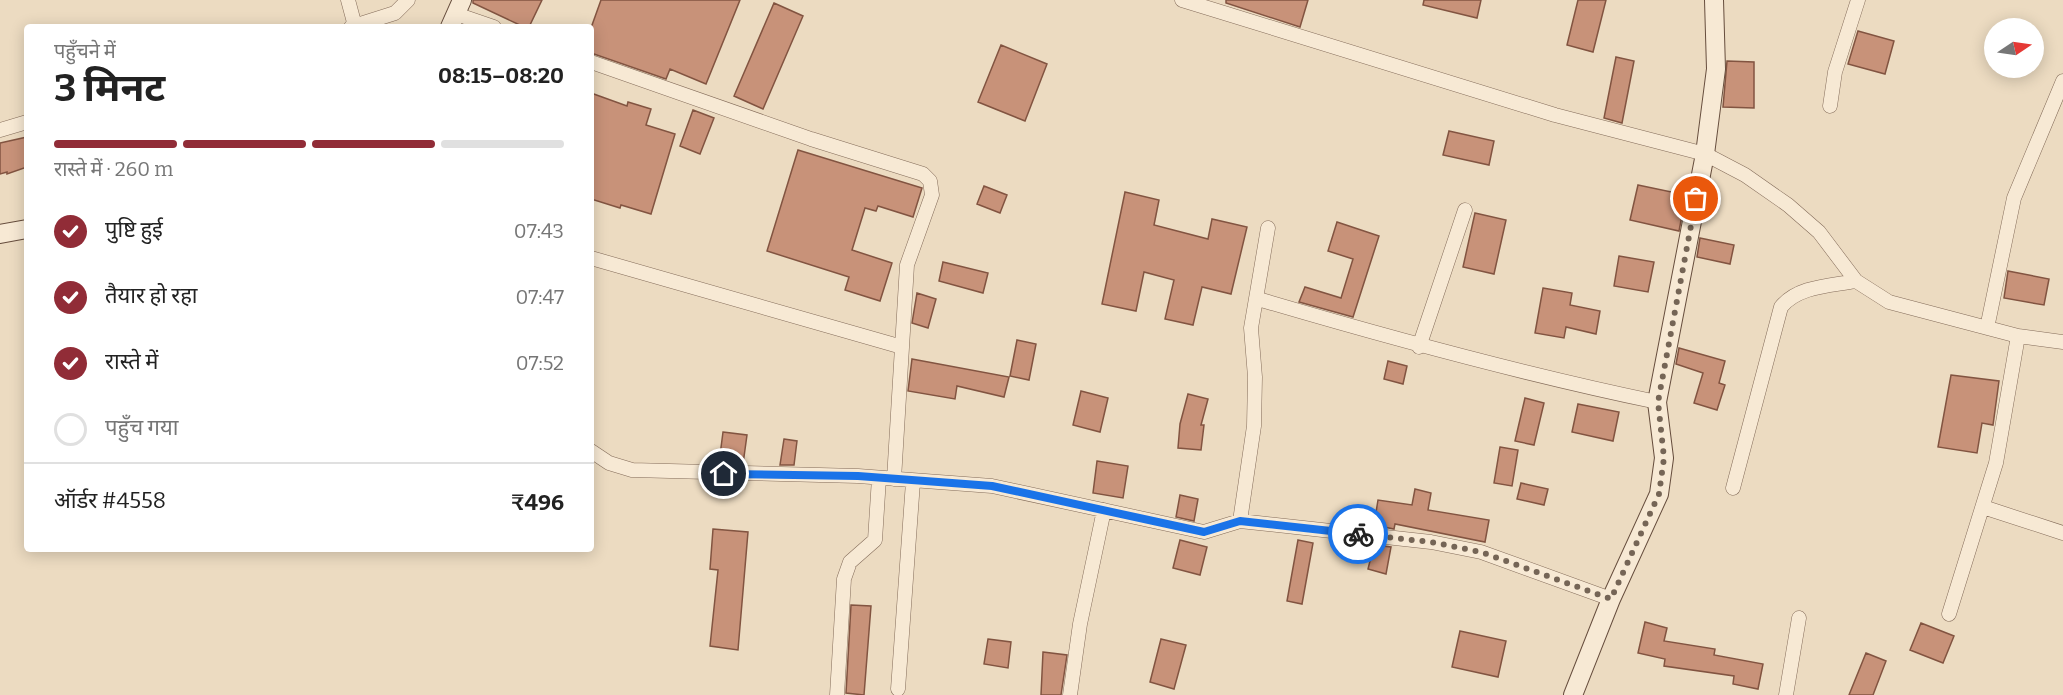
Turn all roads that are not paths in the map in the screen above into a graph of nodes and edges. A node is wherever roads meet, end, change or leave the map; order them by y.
1 (348, 0) edge
2 (408, 0) edge
3 (1182, 0) edge
4 (1714, 0) edge
5 (1858, 0) edge
6 (456, 14) edge
7 (353, 24) edge
8 (360, 24) edge
9 (485, 24) edge
10 (594, 63) edge
11 (2063, 81) edge
12 (1830, 106) dead end
13 (24, 123) edge
14 (0, 130) edge
15 (1705, 154) junction
16 (1465, 210) dead end
17 (1268, 228) dead end
18 (24, 230) edge
19 (0, 234) edge
20 (594, 259) edge
21 (1856, 281) junction
22 (1258, 299) junction
23 (1987, 328) junction
24 (2018, 336) junction
25 (2063, 342) edge
26 (1419, 346) junction
27 (902, 347) junction
28 (1658, 402) junction
29 (594, 453) edge
30 (879, 478) junction
31 (894, 479) junction
32 (913, 482) junction
33 (1733, 488) dead end
34 (1983, 507) junction
35 (1104, 510) junction
36 (1240, 521) junction
37 (2063, 533) edge
38 (1611, 599) junction
39 (1949, 614) dead end
40 (1799, 618) dead end
41 (898, 689) dead end
42 (837, 695) edge
43 (1070, 695) edge
44 (1573, 695) edge
45 (1786, 695) edge

1 - 7 street
2 - 8 street
3 - 15 street
4 - 15 street
5 - 12 street
6 - 9 street
10 - 27 street
11 - 23 street
13 - 14 street
15 - 21 street
15 - 28 street
16 - 26 street
17 - 22 street
18 - 19 street
20 - 27 street
21 - 23 street
21 - 33 street
22 - 26 street
22 - 36 street
23 - 24 street
24 - 25 street
24 - 34 street
26 - 28 street
27 - 31 street
28 - 38 street
29 - 30 street
30 - 31 street
30 - 42 street
31 - 32 street
32 - 35 street
32 - 41 street
34 - 37 street
34 - 39 street
35 - 36 street
35 - 43 street
36 - 38 street
38 - 44 street
40 - 45 street

